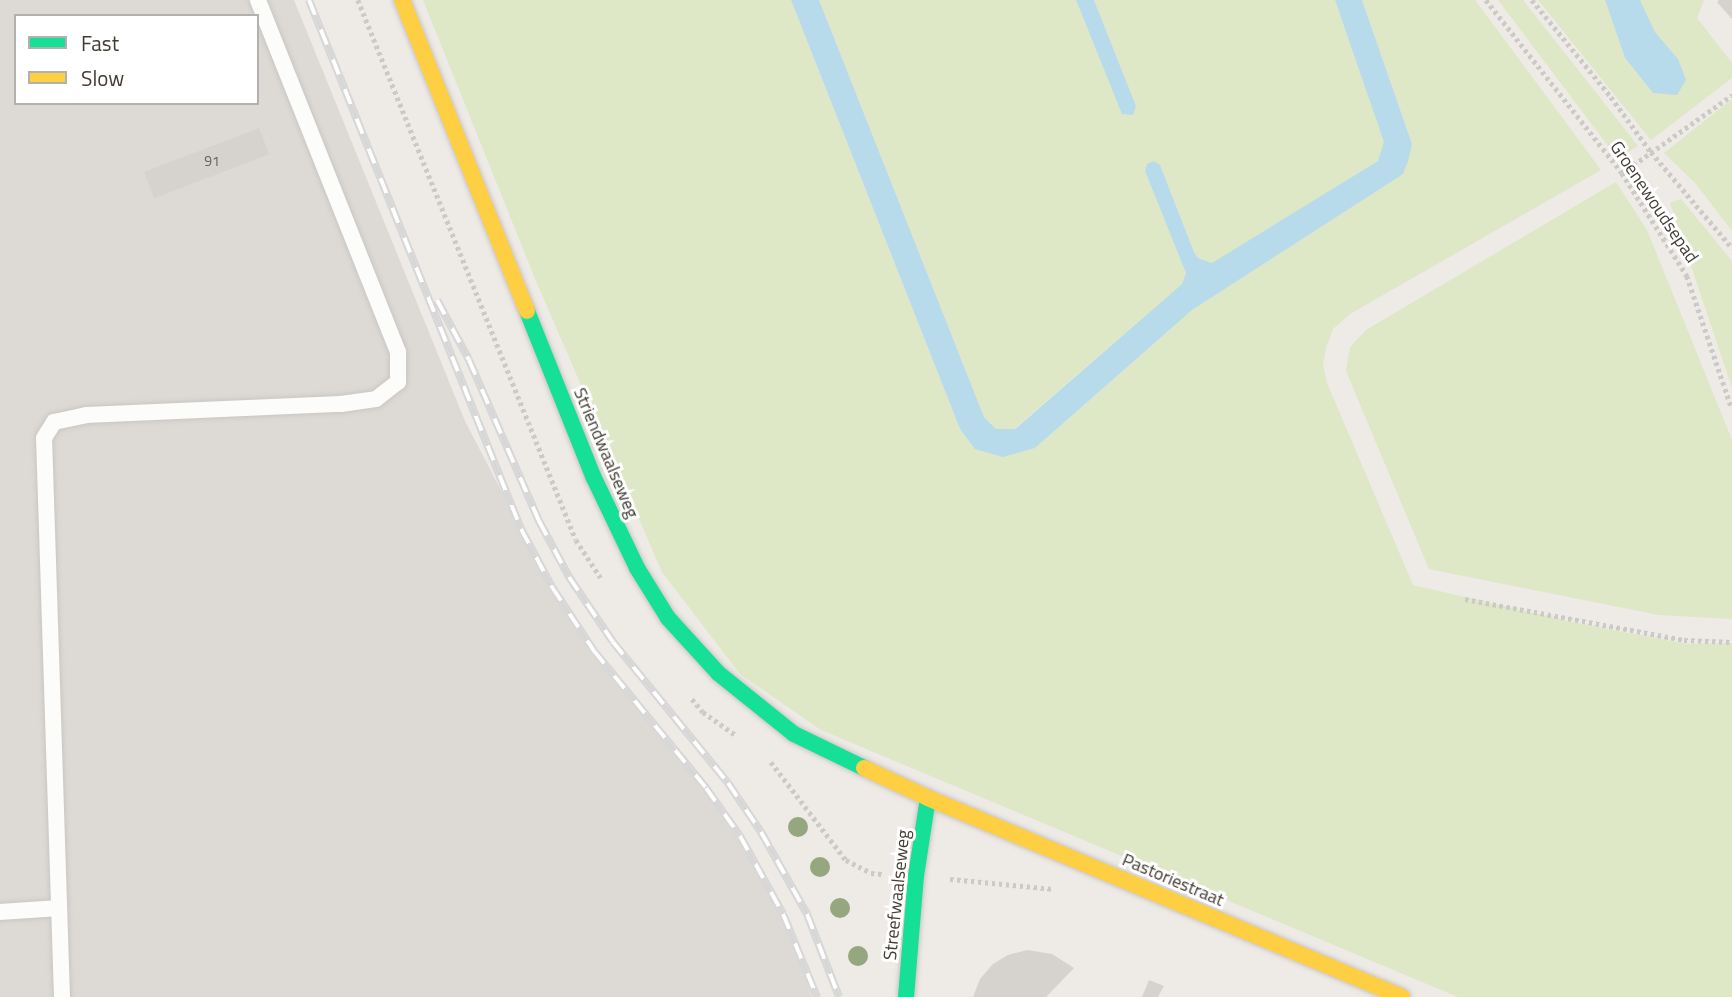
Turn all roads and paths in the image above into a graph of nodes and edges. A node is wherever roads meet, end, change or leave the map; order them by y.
1 (258, 0) edge
2 (401, 0) edge
3 (1486, 0) edge
4 (1532, 0) edge
5 (1732, 95) edge
6 (1651, 152) junction
7 (1622, 173) junction
8 (1732, 248) edge
9 (1732, 409) edge
10 (1465, 599) dead end
11 (1732, 642) edge
12 (928, 798) junction
13 (916, 876) junction
14 (1055, 889) dead end
15 (59, 908) junction
16 (0, 912) edge
17 (62, 997) edge
18 (906, 997) edge
19 (1402, 997) edge

1 - 15 lane
2 - 12 street, Striendwaalseweg
3 - 7 path, Groenewoudsepad
4 - 6 path
5 - 6 path
6 - 7 path
6 - 8 path
7 - 9 path, Groenewoudsepad
10 - 11 path
12 - 13 street, Streefwaalseweg
12 - 19 street, Pastoriestraat
13 - 14 path
13 - 18 street, Streefwaalseweg
15 - 16 lane
15 - 17 lane

